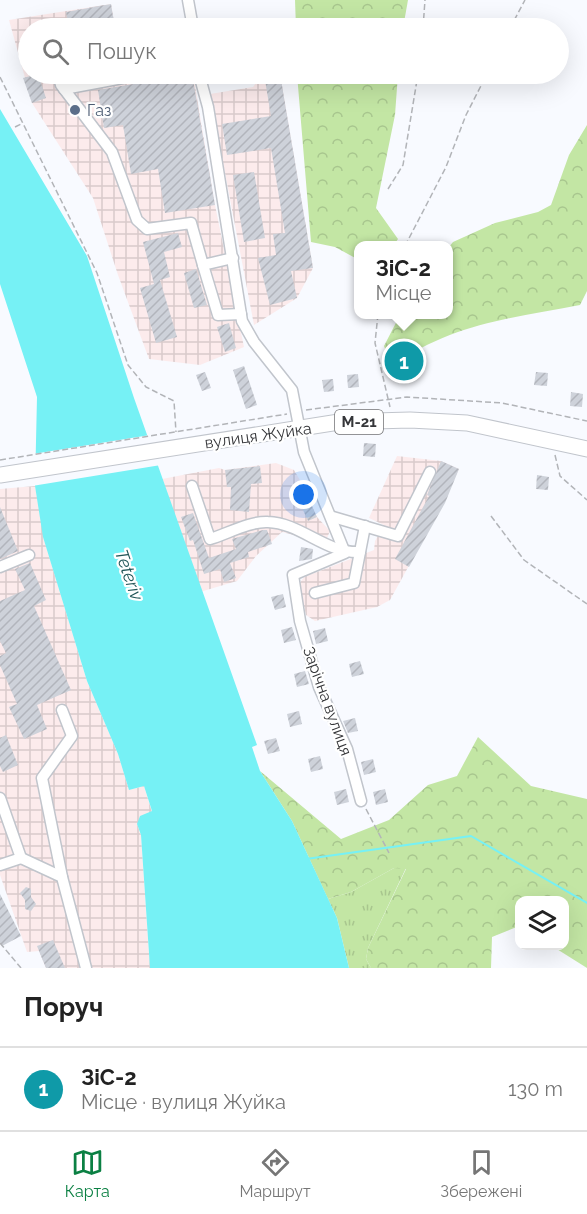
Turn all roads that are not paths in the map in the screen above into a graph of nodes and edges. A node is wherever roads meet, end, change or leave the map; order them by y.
1 (188, 0) edge
2 (191, 18) edge
3 (62, 84) edge
4 (91, 84) edge
5 (202, 84) edge
6 (64, 89) junction
7 (233, 258) junction
8 (203, 265) junction
9 (241, 314) junction
10 (299, 429) junction
11 (587, 449) edge
12 (430, 472) dead end
13 (0, 475) edge
14 (192, 486) dead end
15 (333, 517) junction
16 (364, 526) junction
17 (360, 552) junction
18 (345, 553) junction
19 (28, 555) dead end
20 (0, 567) edge
21 (315, 592) dead end
22 (62, 710) dead end
23 (0, 798) edge
24 (361, 801) road end
25 (21, 858) junction
26 (0, 865) edge
27 (62, 877) junction
28 (86, 968) edge

1 - 2 street
3 - 6 street
4 - 6 street
5 - 7 street
6 - 8 street
7 - 8 street
7 - 9 street
8 - 9 street
9 - 10 street
10 - 11 highway, вулиця Жуйка / М-21
10 - 13 highway, вулиця Жуйка / М-21
10 - 15 street
12 - 16 street
14 - 18 street
15 - 16 street
15 - 18 street
16 - 17 street
17 - 18 street
17 - 21 street
18 - 24 street, Зарічна вулиця
19 - 20 street
22 - 27 street
23 - 25 street
25 - 26 street
25 - 27 street
27 - 28 street

